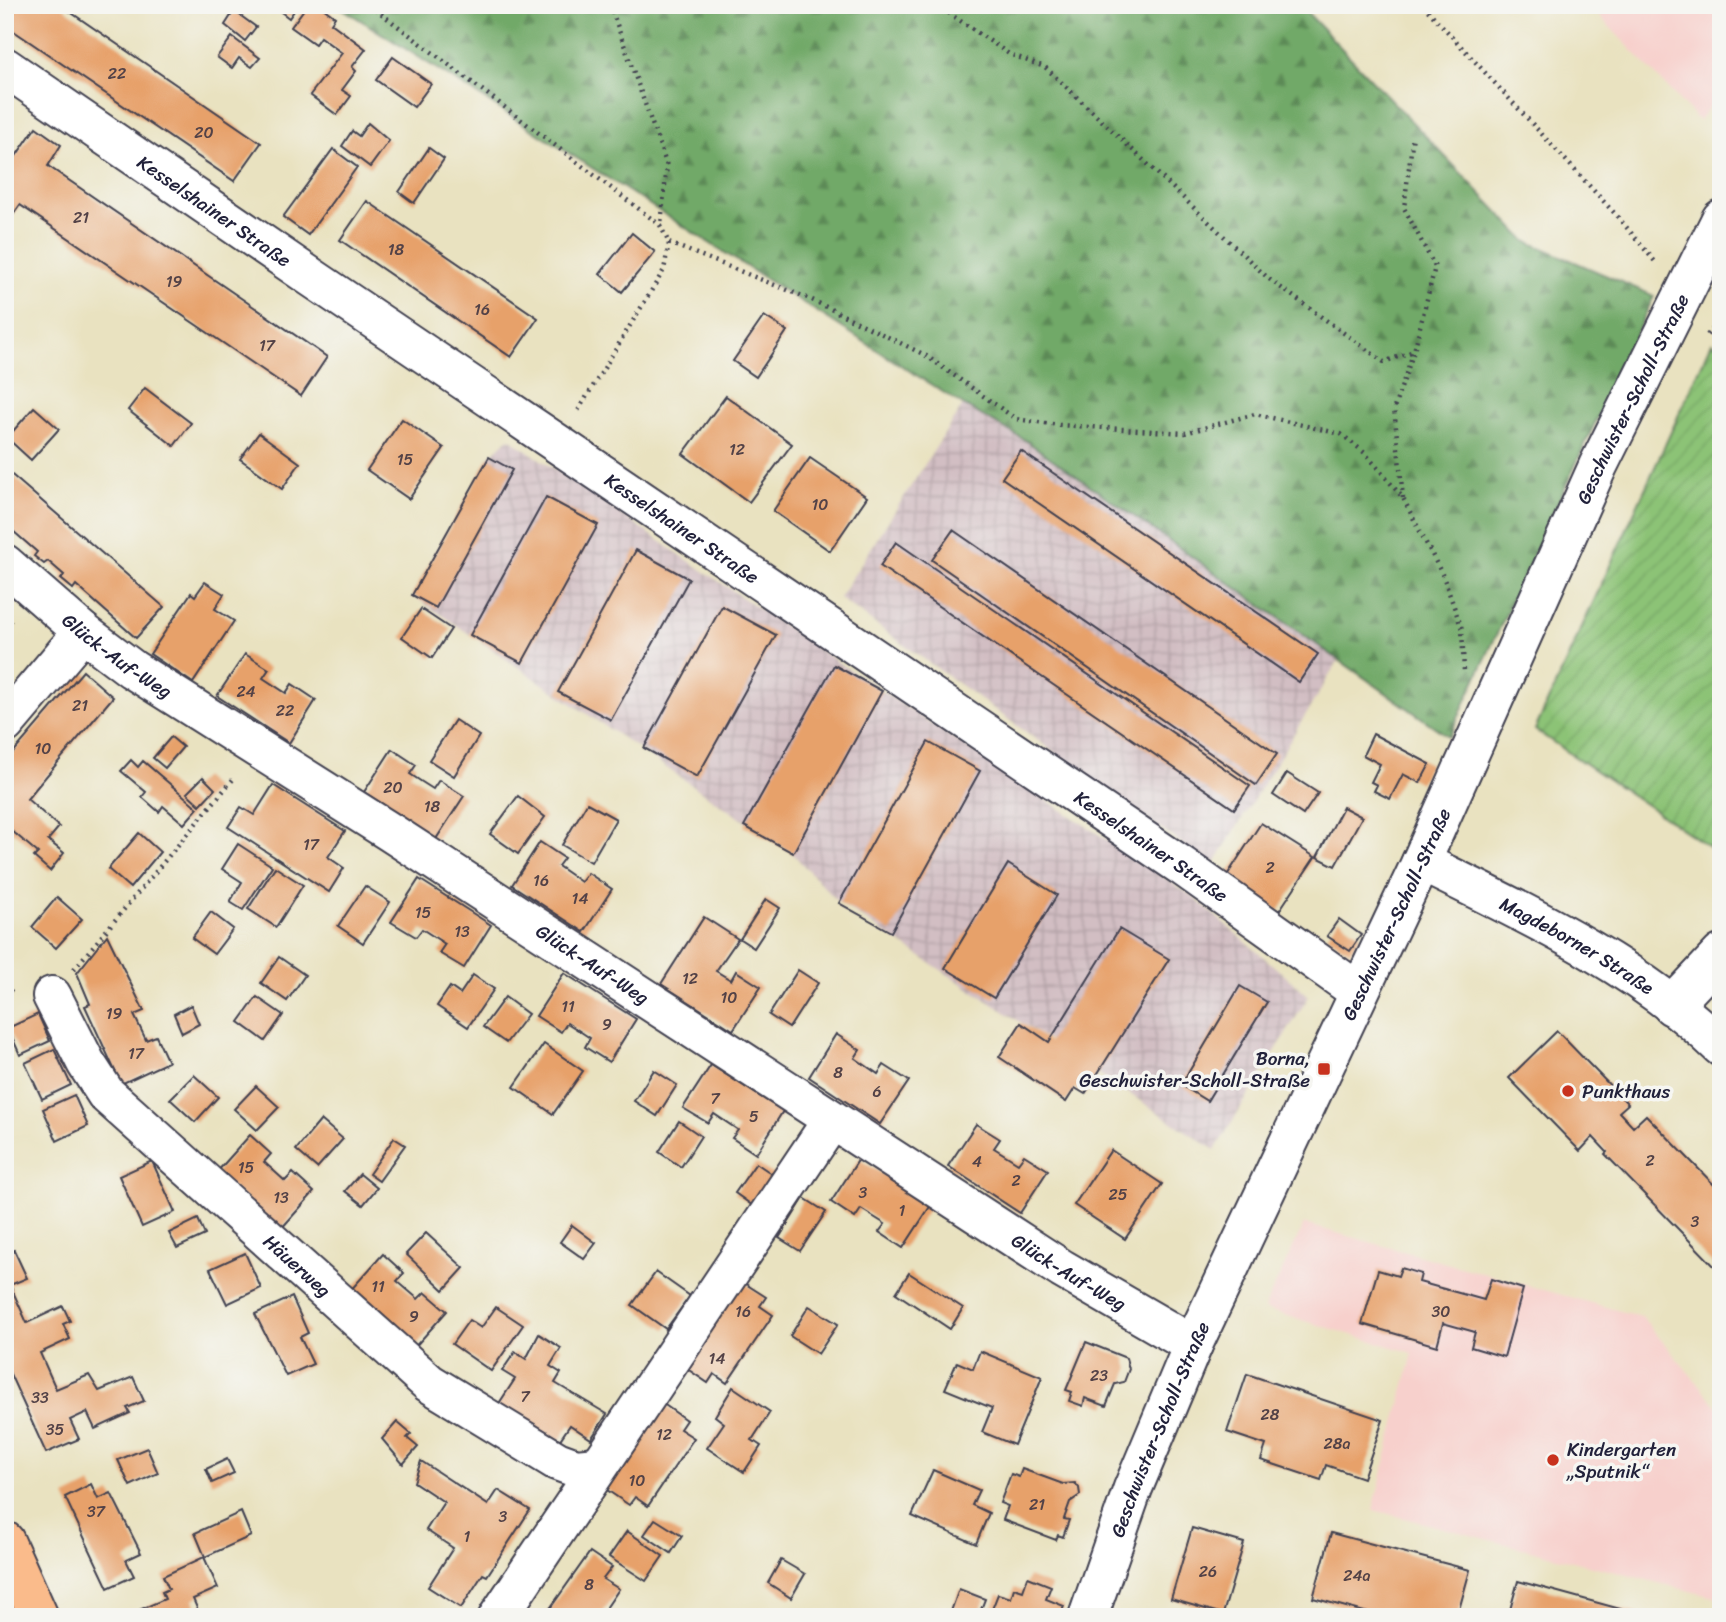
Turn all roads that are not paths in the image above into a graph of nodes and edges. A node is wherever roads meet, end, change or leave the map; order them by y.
1 (5, 66) edge
2 (1721, 219) edge
3 (5, 564) edge
4 (83, 632) junction
5 (5, 724) edge
6 (1421, 862) junction
7 (1721, 954) edge
8 (1359, 992) junction
9 (52, 996) road end
10 (1672, 1006) junction
11 (1721, 1047) edge
12 (832, 1120) junction
13 (1193, 1345) junction
14 (597, 1466) junction
15 (5, 1541) edge
16 (39, 1617) edge
17 (498, 1617) edge
18 (1088, 1617) edge

1 - 8 street, Kesselshainer Straße
2 - 6 street, Geschwister-Scholl-Straße
3 - 4 street, Glück-Auf-Weg
4 - 5 street
4 - 12 street, Glück-Auf-Weg
6 - 8 street, Geschwister-Scholl-Straße
6 - 10 street, Magdeborner Straße
7 - 10 street
8 - 13 street, Geschwister-Scholl-Straße
9 - 14 street, Häuerweg
10 - 11 street, Magdeborner Straße
12 - 13 street, Glück-Auf-Weg
12 - 14 street
13 - 18 street, Geschwister-Scholl-Straße
14 - 17 street
15 - 16 main road

